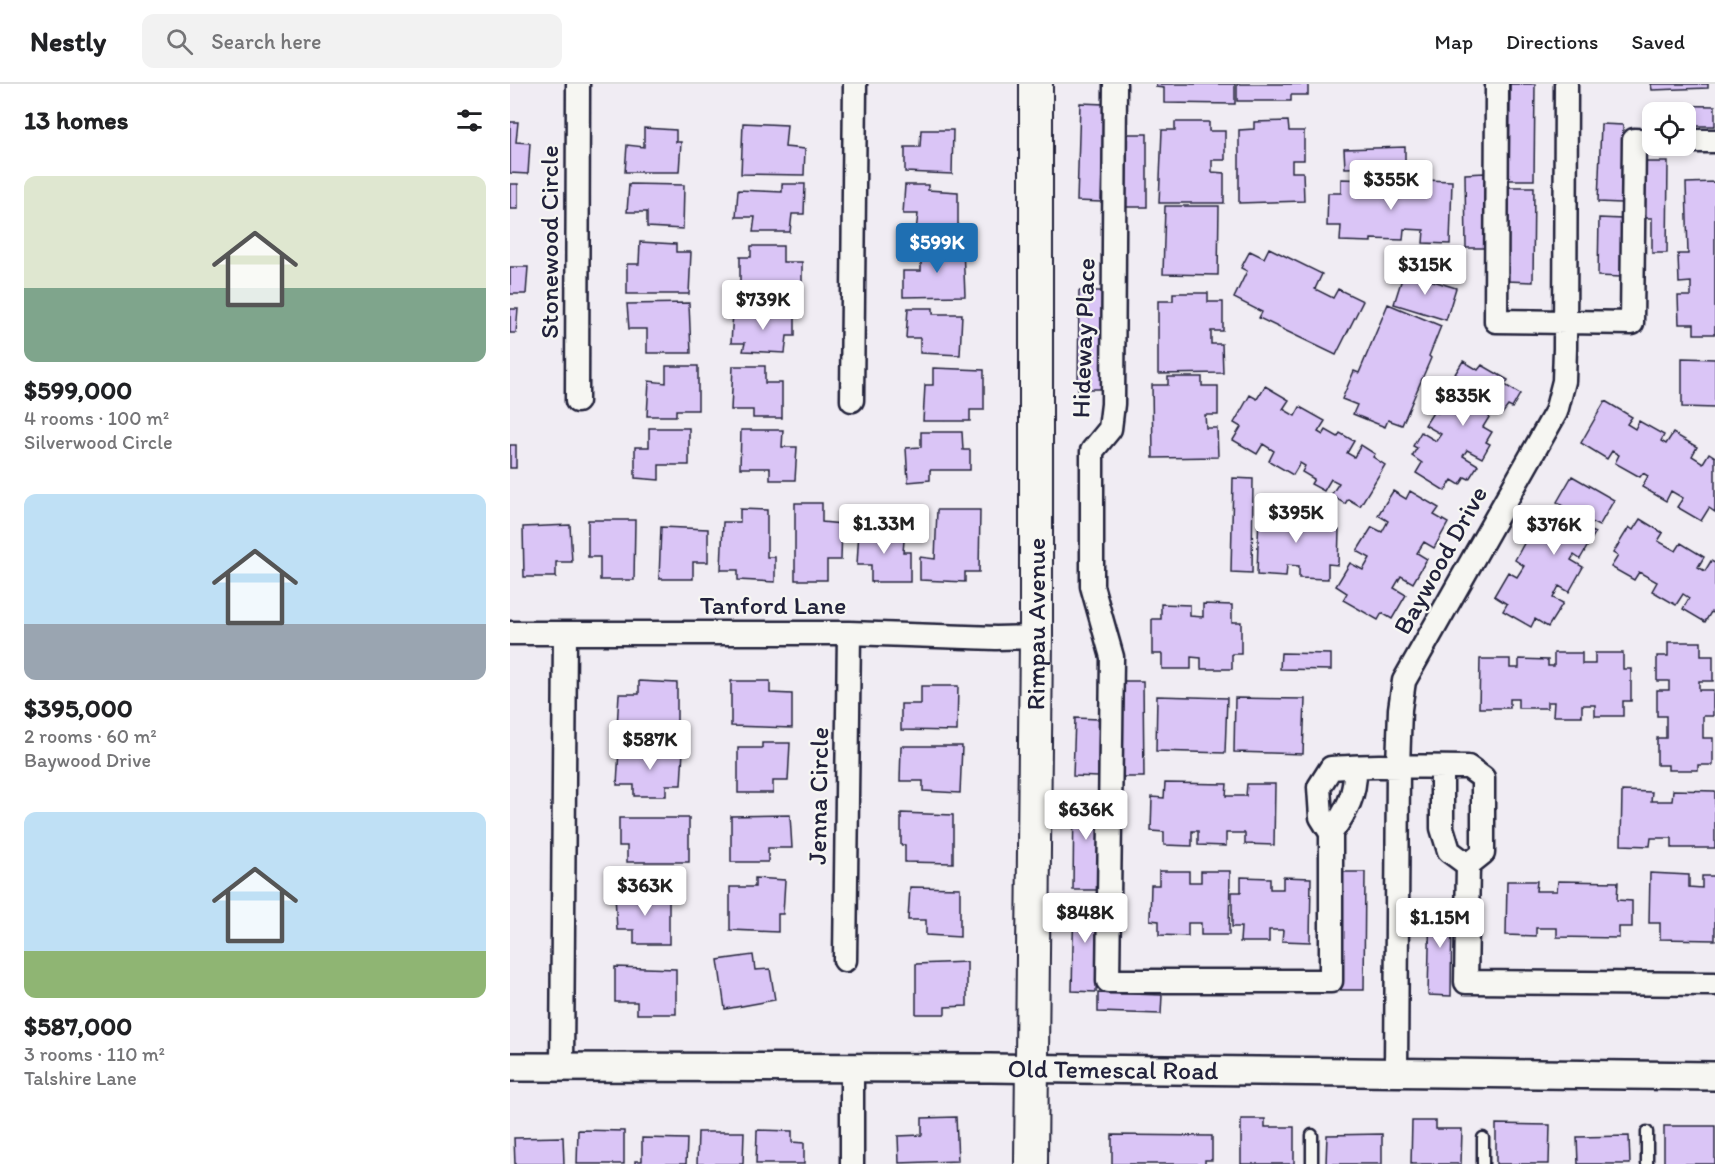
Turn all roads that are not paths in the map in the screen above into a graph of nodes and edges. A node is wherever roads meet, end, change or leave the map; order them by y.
1 (578, 84) edge
2 (855, 84) edge
3 (1036, 84) edge
4 (1115, 84) edge
5 (1497, 84) edge
6 (1566, 84) edge
7 (1642, 140) edge
8 (1696, 141) edge
9 (1715, 141) edge
10 (1565, 322) junction
11 (852, 400) dead end
12 (577, 401) dead end
13 (510, 633) edge
14 (565, 633) junction
15 (849, 633) junction
16 (1035, 637) junction
17 (1398, 766) junction
18 (1355, 767) junction
19 (1442, 767) junction
20 (1331, 833) junction
21 (1467, 865) junction
22 (845, 960) dead end
23 (1715, 984) edge
24 (510, 1067) edge
25 (562, 1067) junction
26 (852, 1067) junction
27 (1031, 1068) junction
28 (1396, 1072) junction
29 (1715, 1076) edge
30 (1647, 1132) dead end
31 (1312, 1135) dead end
32 (1483, 1138) dead end
33 (852, 1164) edge
34 (1031, 1164) edge
35 (1312, 1164) edge
36 (1483, 1164) edge
37 (1647, 1164) edge

1 - 12 street, Stonewood Circle
2 - 11 street
3 - 16 main road, Rimpau Avenue
4 - 20 street, Hideway Place
5 - 10 street
6 - 10 street, Baywood Drive
7 - 10 street
8 - 9 street
10 - 17 street, Baywood Drive
13 - 14 street, Tanford Lane
14 - 15 street, Tanford Lane
14 - 25 street
15 - 16 street, Tanford Lane
15 - 22 street, Jenna Circle
16 - 27 main road, Rimpau Avenue
17 - 18 street
17 - 19 street
17 - 28 street, Baywood Drive
18 - 20 street
18 - 20 street
19 - 21 street
19 - 21 street
21 - 23 street
24 - 25 street, Old Temescal Road
25 - 26 street, Old Temescal Road
26 - 27 street, Old Temescal Road
26 - 33 street
27 - 28 street, Old Temescal Road
27 - 34 main road, Rimpau Avenue
28 - 29 street, Old Temescal Road
30 - 37 lane
31 - 35 lane
32 - 36 lane

